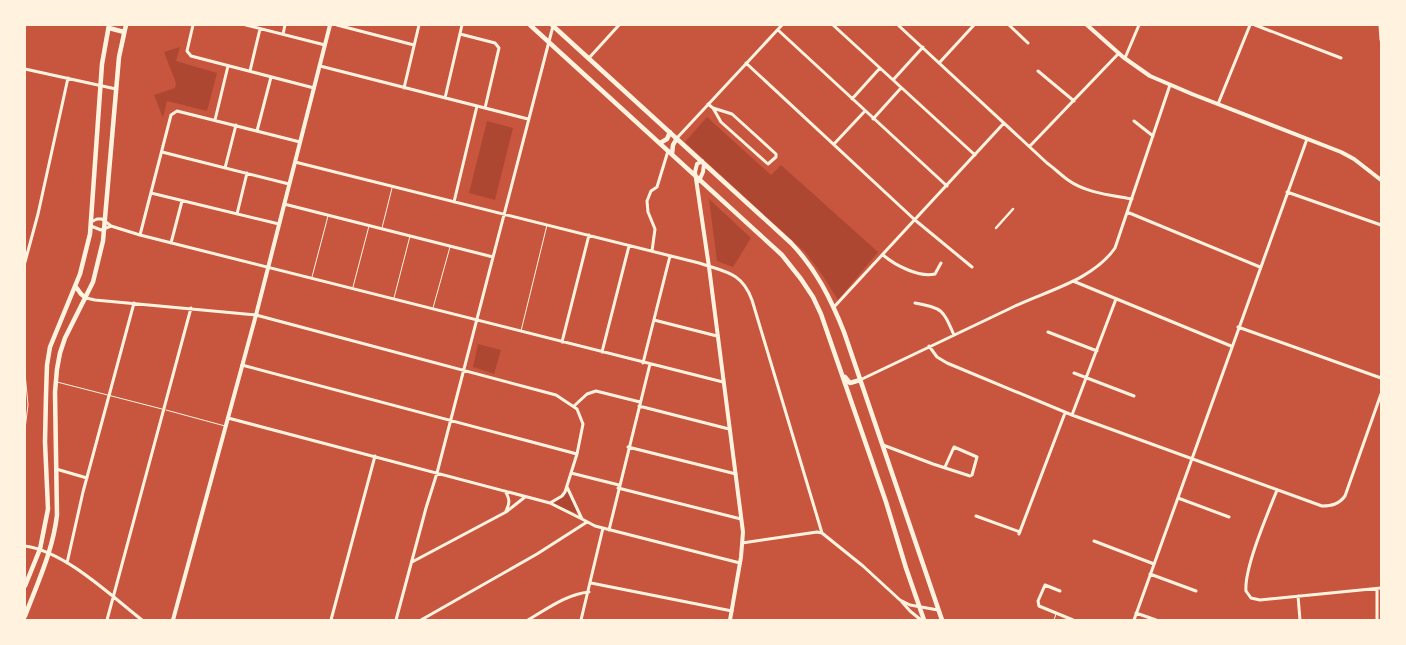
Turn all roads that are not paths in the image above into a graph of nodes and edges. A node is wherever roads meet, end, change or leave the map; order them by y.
1 (126, 25) edge
2 (193, 25) edge
3 (246, 25) edge
4 (285, 25) edge
5 (330, 25) edge
6 (337, 25) edge
7 (420, 25) edge
8 (462, 25) edge
9 (530, 25) edge
10 (552, 25) edge
11 (619, 25) edge
12 (782, 25) edge
13 (833, 25) edge
14 (898, 25) edge
15 (974, 25) edge
16 (1009, 25) edge
17 (1086, 25) edge
18 (1138, 25) edge
19 (1250, 25) edge
20 (1255, 25) edge
21 (1380, 25) edge
22 (109, 26) edge
23 (260, 29) junction
24 (778, 30) junction
25 (124, 32) junction
26 (283, 34) junction
27 (460, 34) junction
28 (1381, 40) edge
29 (548, 42) junction
30 (1028, 43) dead end
31 (325, 45) junction
32 (414, 45) junction
33 (923, 47) junction
34 (1119, 53) junction
35 (589, 58) junction
36 (1125, 58) junction
37 (1341, 58) dead end
38 (940, 62) junction
39 (746, 63) junction
40 (228, 66) junction
41 (320, 66) junction
42 (880, 68) junction
43 (25, 69) edge
44 (1038, 70) dead end
45 (250, 71) junction
46 (271, 77) junction
47 (68, 78) junction
48 (893, 80) junction
49 (1170, 85) junction
50 (101, 86) junction
51 (314, 88) junction
52 (404, 88) junction
53 (901, 88) junction
54 (116, 89) junction
55 (445, 98) junction
56 (852, 99) junction
57 (1074, 101) junction
58 (708, 104) junction
59 (1218, 104) junction
60 (477, 106) junction
61 (485, 108) junction
62 (713, 108) junction
63 (865, 111) junction
64 (528, 119) junction
65 (873, 119) junction
66 (215, 120) junction
67 (1134, 121) dead end
68 (1004, 123) junction
69 (236, 126) junction
70 (257, 131) junction
71 (670, 132) junction
72 (1153, 136) junction
73 (677, 138) junction
74 (1307, 138) junction
75 (300, 142) junction
76 (660, 143) junction
77 (834, 144) junction
78 (1030, 146) junction
79 (668, 150) junction
80 (162, 152) junction
81 (672, 154) junction
82 (975, 155) junction
83 (295, 162) junction
84 (703, 162) junction
85 (224, 168) junction
86 (247, 173) junction
87 (698, 178) junction
88 (1380, 178) edge
89 (289, 184) junction
90 (392, 186) junction
91 (947, 186) junction
92 (1287, 192) junction
93 (151, 193) junction
94 (1132, 199) junction
95 (182, 200) junction
96 (454, 202) junction
97 (284, 204) junction
98 (1013, 209) dead end
99 (1127, 212) junction
100 (237, 214) junction
101 (504, 214) junction
102 (329, 215) junction
103 (915, 220) junction
104 (106, 221) junction
105 (91, 224) junction
106 (279, 224) junction
107 (369, 225) junction
108 (548, 225) junction
109 (1381, 225) edge
110 (111, 226) junction
111 (382, 228) junction
112 (996, 228) dead end
113 (105, 229) junction
114 (140, 235) junction
115 (410, 235) junction
116 (589, 235) junction
117 (171, 242) junction
118 (451, 246) junction
119 (629, 246) junction
120 (652, 251) junction
121 (883, 255) junction
122 (670, 256) junction
123 (493, 257) junction
124 (25, 262) edge
125 (941, 263) dead end
126 (709, 267) junction
127 (1260, 267) junction
128 (268, 268) junction
129 (972, 268) dead end
130 (312, 279) junction
131 (1072, 281) junction
132 (76, 287) junction
133 (353, 289) junction
134 (86, 298) junction
135 (394, 299) junction
136 (1116, 299) junction
137 (134, 303) junction
138 (915, 303) dead end
139 (834, 307) junction
140 (191, 308) junction
141 (433, 308) junction
142 (256, 315) junction
143 (477, 320) junction
144 (654, 320) junction
145 (1238, 327) junction
146 (521, 332) junction
147 (1048, 332) dead end
148 (954, 335) junction
149 (717, 336) junction
150 (562, 342) junction
151 (929, 346) junction
152 (1231, 346) junction
153 (1097, 351) junction
154 (602, 352) junction
155 (643, 362) junction
156 (650, 364) junction
157 (242, 365) junction
158 (464, 370) junction
159 (25, 373) edge
160 (1074, 373) dead end
161 (842, 375) junction
162 (1086, 378) junction
163 (1381, 378) edge
164 (860, 380) junction
165 (56, 382) junction
166 (723, 382) junction
167 (1381, 394) edge
168 (110, 396) junction
169 (1134, 396) dead end
170 (639, 404) junction
171 (574, 406) junction
172 (164, 410) junction
173 (1065, 413) junction
174 (1072, 415) junction
175 (228, 418) junction
176 (451, 421) junction
177 (226, 426) junction
178 (25, 429) edge
179 (729, 429) junction
180 (882, 444) junction
181 (628, 447) junction
182 (577, 454) junction
183 (375, 456) junction
184 (1191, 458) junction
185 (945, 466) junction
186 (56, 469) junction
187 (437, 473) junction
188 (571, 473) junction
189 (736, 474) junction
190 (87, 478) junction
191 (567, 487) junction
192 (618, 487) junction
193 (1277, 490) junction
194 (505, 491) junction
195 (526, 497) junction
196 (1178, 498) junction
197 (552, 504) junction
198 (506, 512) junction
199 (976, 516) dead end
200 (1229, 517) dead end
201 (582, 519) junction
202 (741, 519) junction
203 (587, 522) junction
204 (603, 528) junction
205 (609, 530) junction
206 (822, 533) junction
207 (1094, 541) dead end
208 (742, 543) junction
209 (25, 546) edge
210 (40, 549) junction
211 (50, 553) junction
212 (412, 562) junction
213 (67, 563) junction
214 (740, 563) junction
215 (1154, 564) junction
216 (1150, 574) junction
217 (591, 584) junction
218 (25, 586) edge
219 (1379, 588) edge
220 (1060, 591) dead end
221 (1196, 591) dead end
222 (589, 592) junction
223 (1298, 596) junction
224 (114, 598) junction
225 (900, 600) junction
226 (920, 606) junction
227 (938, 610) junction
228 (732, 611) junction
229 (1136, 612) junction
230 (1056, 613) junction
231 (25, 616) edge
232 (940, 619) edge
233 (107, 620) edge
234 (142, 620) edge
235 (173, 620) edge
236 (331, 620) edge
237 (396, 620) edge
238 (422, 620) edge
239 (528, 620) edge
240 (581, 620) edge
241 (730, 620) edge
242 (923, 620) edge
243 (1054, 620) edge
244 (1073, 620) edge
245 (1134, 620) edge
246 (1156, 620) edge
247 (1300, 620) edge
248 (1377, 620) edge

1 - 25 main road
2 - 40 street
3 - 23 street
4 - 26 street
5 - 31 street
6 - 32 street
7 - 32 street
8 - 27 street
9 - 29 main road
10 - 29 street
10 - 35 main road
11 - 35 street
12 - 24 street
13 - 42 street
14 - 33 street
15 - 38 street
16 - 30 street
17 - 34 street
18 - 36 street
19 - 59 street
20 - 37 street
21 - 28 street
22 - 25 main road
22 - 50 main road
23 - 26 street
23 - 45 street
24 - 39 street
24 - 56 street
25 - 54 main road
26 - 31 street
27 - 55 street
27 - 61 street
29 - 64 street
29 - 76 main road
31 - 41 street
32 - 52 street
33 - 38 street
33 - 48 street
34 - 36 street
34 - 57 street
35 - 71 main road
36 - 49 street
38 - 68 street
39 - 58 street
39 - 77 street
40 - 45 street
40 - 66 street
41 - 51 street
41 - 52 street
42 - 48 street
42 - 56 street
43 - 47 street
44 - 57 street
45 - 46 street
46 - 51 street
46 - 70 street
47 - 50 street
47 - 124 street
48 - 53 street
49 - 59 street
49 - 72 street
50 - 54 street
50 - 105 main road
51 - 75 street
52 - 55 street
53 - 65 street
53 - 82 street
54 - 104 main road
55 - 60 street
56 - 63 street
57 - 78 street
58 - 62 street
58 - 73 street
59 - 74 street
60 - 61 street
60 - 96 street
61 - 64 street
62 - 62 street
63 - 65 street
63 - 77 street
64 - 101 street
65 - 91 street
66 - 69 street
66 - 80 street
67 - 72 street
68 - 78 street
68 - 82 street
69 - 70 street
69 - 85 street
70 - 75 street
71 - 73 main road
71 - 76 main road
72 - 94 street
73 - 81 main road
73 - 84 main road
74 - 88 street
74 - 92 street
75 - 83 street
76 - 79 main road
77 - 103 street
78 - 94 street
79 - 81 main road
79 - 120 street
80 - 85 street
80 - 93 street
81 - 87 main road
82 - 91 street
83 - 89 street
83 - 90 street
84 - 87 street
84 - 87 street
84 - 139 main road
85 - 86 street
86 - 89 street
86 - 100 street
87 - 126 street
87 - 161 main road
89 - 97 street
90 - 96 street
90 - 111 lane
91 - 103 street
92 - 109 street
92 - 127 street
93 - 95 street
93 - 114 street
94 - 99 street
95 - 100 street
95 - 117 street
96 - 101 street
97 - 102 street
97 - 106 street
98 - 112 street
99 - 127 street
99 - 131 street
100 - 106 street
101 - 108 street
101 - 123 street
102 - 107 street
102 - 130 lane
103 - 121 street
103 - 129 street
104 - 105 street
104 - 110 street
104 - 113 main road
105 - 113 street
105 - 132 main road
106 - 128 street
107 - 111 street
107 - 133 lane
108 - 116 street
108 - 146 lane
110 - 113 street
110 - 114 street
111 - 115 street
113 - 134 main road
114 - 117 street
115 - 118 street
115 - 135 lane
116 - 119 street
116 - 150 street
117 - 128 street
118 - 123 street
118 - 141 lane
119 - 120 street
119 - 154 street
120 - 122 street
121 - 125 street
121 - 139 street
122 - 126 street
122 - 144 street
123 - 143 street
126 - 149 street
126 - 206 street
127 - 145 street
128 - 130 street
128 - 142 street
130 - 133 street
131 - 136 street
131 - 148 street
132 - 134 main road
132 - 210 main road
133 - 135 street
134 - 137 street
134 - 165 main road
135 - 141 street
136 - 152 street
136 - 153 street
137 - 140 street
137 - 168 street
138 - 148 street
139 - 164 main road
140 - 142 street
140 - 172 street
141 - 143 street
142 - 157 street
142 - 158 street
143 - 146 street
143 - 158 street
144 - 149 street
144 - 155 street
145 - 152 street
145 - 163 street
146 - 150 street
147 - 153 street
148 - 151 street
149 - 166 street
150 - 154 street
151 - 164 street
151 - 173 street
152 - 184 street
153 - 162 street
154 - 155 street
155 - 156 street
156 - 166 street
156 - 170 street
157 - 175 street
157 - 176 street
158 - 171 street
158 - 176 street
159 - 178 lane
160 - 162 street
161 - 164 main road
161 - 226 main road
162 - 169 street
162 - 174 street
164 - 180 main road
165 - 168 lane
165 - 186 main road
166 - 179 street
167 - 193 street
168 - 172 lane
168 - 190 street
170 - 171 street
170 - 179 street
170 - 181 street
171 - 182 street
172 - 177 lane
172 - 224 street
173 - 174 street
173 - 199 street
174 - 184 street
175 - 177 street
175 - 183 street
176 - 182 street
176 - 187 street
177 - 235 street
179 - 189 street
180 - 185 street
180 - 227 main road
181 - 189 street
181 - 192 street
182 - 188 street
183 - 187 street
183 - 236 street
184 - 193 street
184 - 196 street
185 - 185 street
186 - 190 street
186 - 211 main road
187 - 194 street
187 - 212 street
188 - 191 street
188 - 192 street
189 - 202 street
190 - 213 street
191 - 197 street
191 - 201 street
192 - 202 street
192 - 205 street
193 - 223 street
194 - 195 street
194 - 198 street
195 - 197 street
195 - 198 street
196 - 200 street
196 - 215 street
197 - 201 street
198 - 212 street
201 - 203 street
202 - 208 street
203 - 204 street
203 - 238 street
204 - 205 street
204 - 217 street
205 - 214 street
206 - 208 street
206 - 225 street
207 - 215 street
208 - 214 street
209 - 210 street
210 - 211 street
210 - 218 main road
211 - 213 street
211 - 231 main road
212 - 237 street
213 - 224 street
214 - 228 street
215 - 216 street
216 - 221 street
216 - 229 street
217 - 222 street
217 - 228 street
219 - 223 street
219 - 248 street
220 - 230 street
222 - 239 street
222 - 240 street
223 - 247 street
224 - 233 street
224 - 234 street
225 - 226 street
225 - 242 street
226 - 227 street
226 - 242 main road
227 - 232 main road
228 - 241 street
229 - 245 street
229 - 246 street
230 - 243 lane
230 - 244 street

